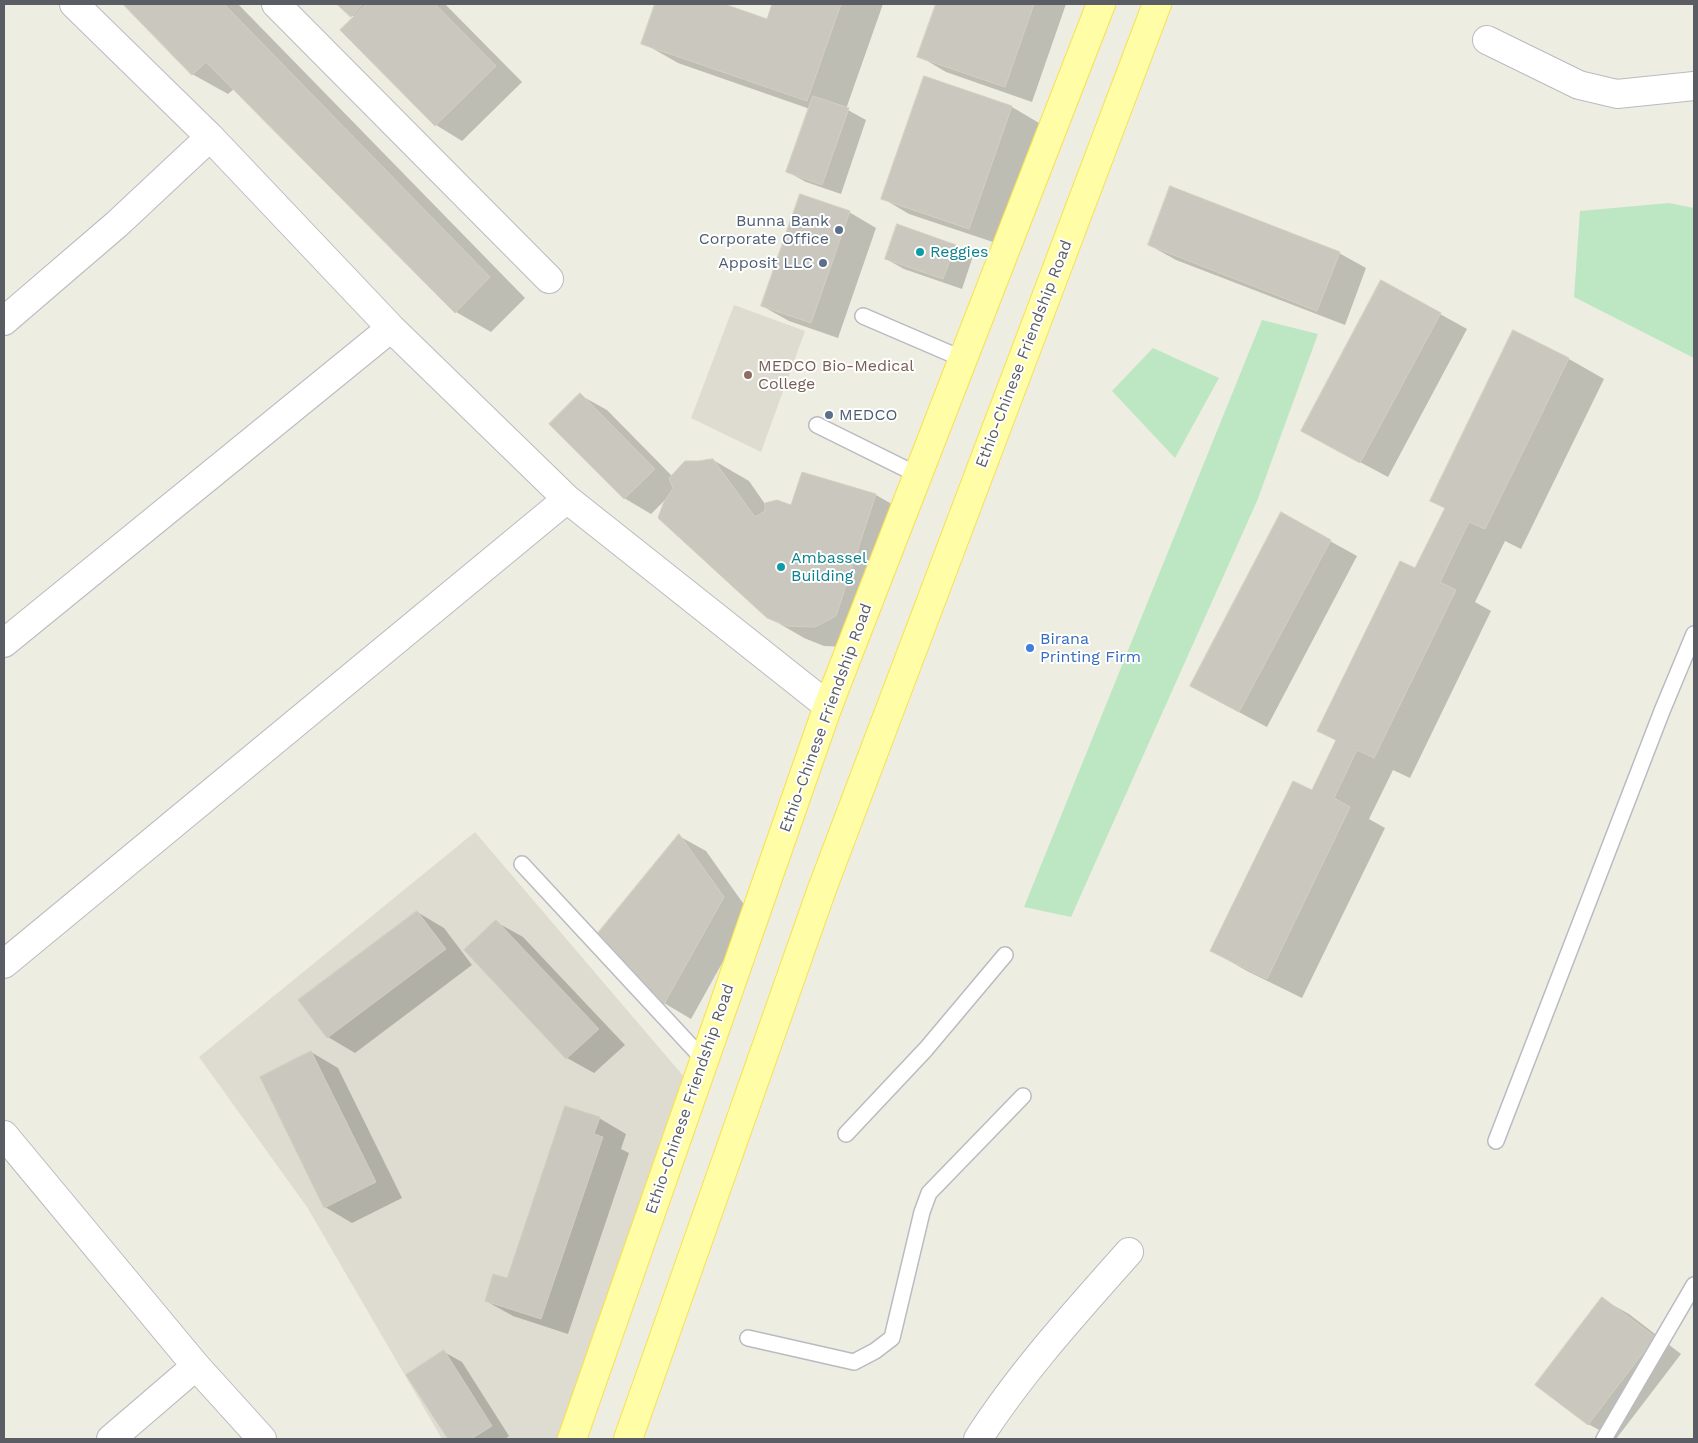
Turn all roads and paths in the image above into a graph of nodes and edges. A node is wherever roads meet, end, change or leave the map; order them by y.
1 (74, 4) edge
2 (276, 4) edge
3 (1101, 4) edge
4 (1157, 4) edge
5 (1487, 40) dead end
6 (1694, 86) edge
7 (210, 137) junction
8 (549, 279) dead end
9 (8, 308) edge
10 (863, 316) dead end
11 (391, 328) junction
12 (963, 358) junction
13 (816, 425) dead end
14 (918, 475) junction
15 (567, 499) junction
16 (1694, 634) edge
17 (4, 644) edge
18 (828, 706) junction
19 (522, 864) dead end
20 (1005, 955) dead end
21 (4, 964) edge
22 (704, 1060) junction
23 (1023, 1096) dead end
24 (846, 1134) dead end
25 (4, 1135) edge
26 (1496, 1140) dead end
27 (1129, 1252) dead end
28 (1694, 1285) edge
29 (748, 1338) dead end
30 (196, 1366) junction
31 (111, 1439) edge
32 (262, 1439) edge
33 (572, 1439) edge
34 (628, 1439) edge
35 (978, 1439) edge
36 (1604, 1439) edge

1 - 7 street
2 - 8 street
3 - 12 main road, Ethio-Chinese Friendship Road
4 - 34 main road, Ethio-Chinese Friendship Road
5 - 6 street
7 - 9 street
7 - 11 street
10 - 12 lane
11 - 15 street
11 - 17 street
12 - 14 main road, Ethio-Chinese Friendship Road
13 - 14 lane
14 - 18 main road, Ethio-Chinese Friendship Road
15 - 18 street
15 - 21 street
16 - 26 lane
18 - 22 main road, Ethio-Chinese Friendship Road
19 - 22 lane
20 - 24 lane
22 - 33 main road, Ethio-Chinese Friendship Road
23 - 29 lane
25 - 30 street
27 - 35 street
28 - 36 lane
30 - 31 street
30 - 32 street

